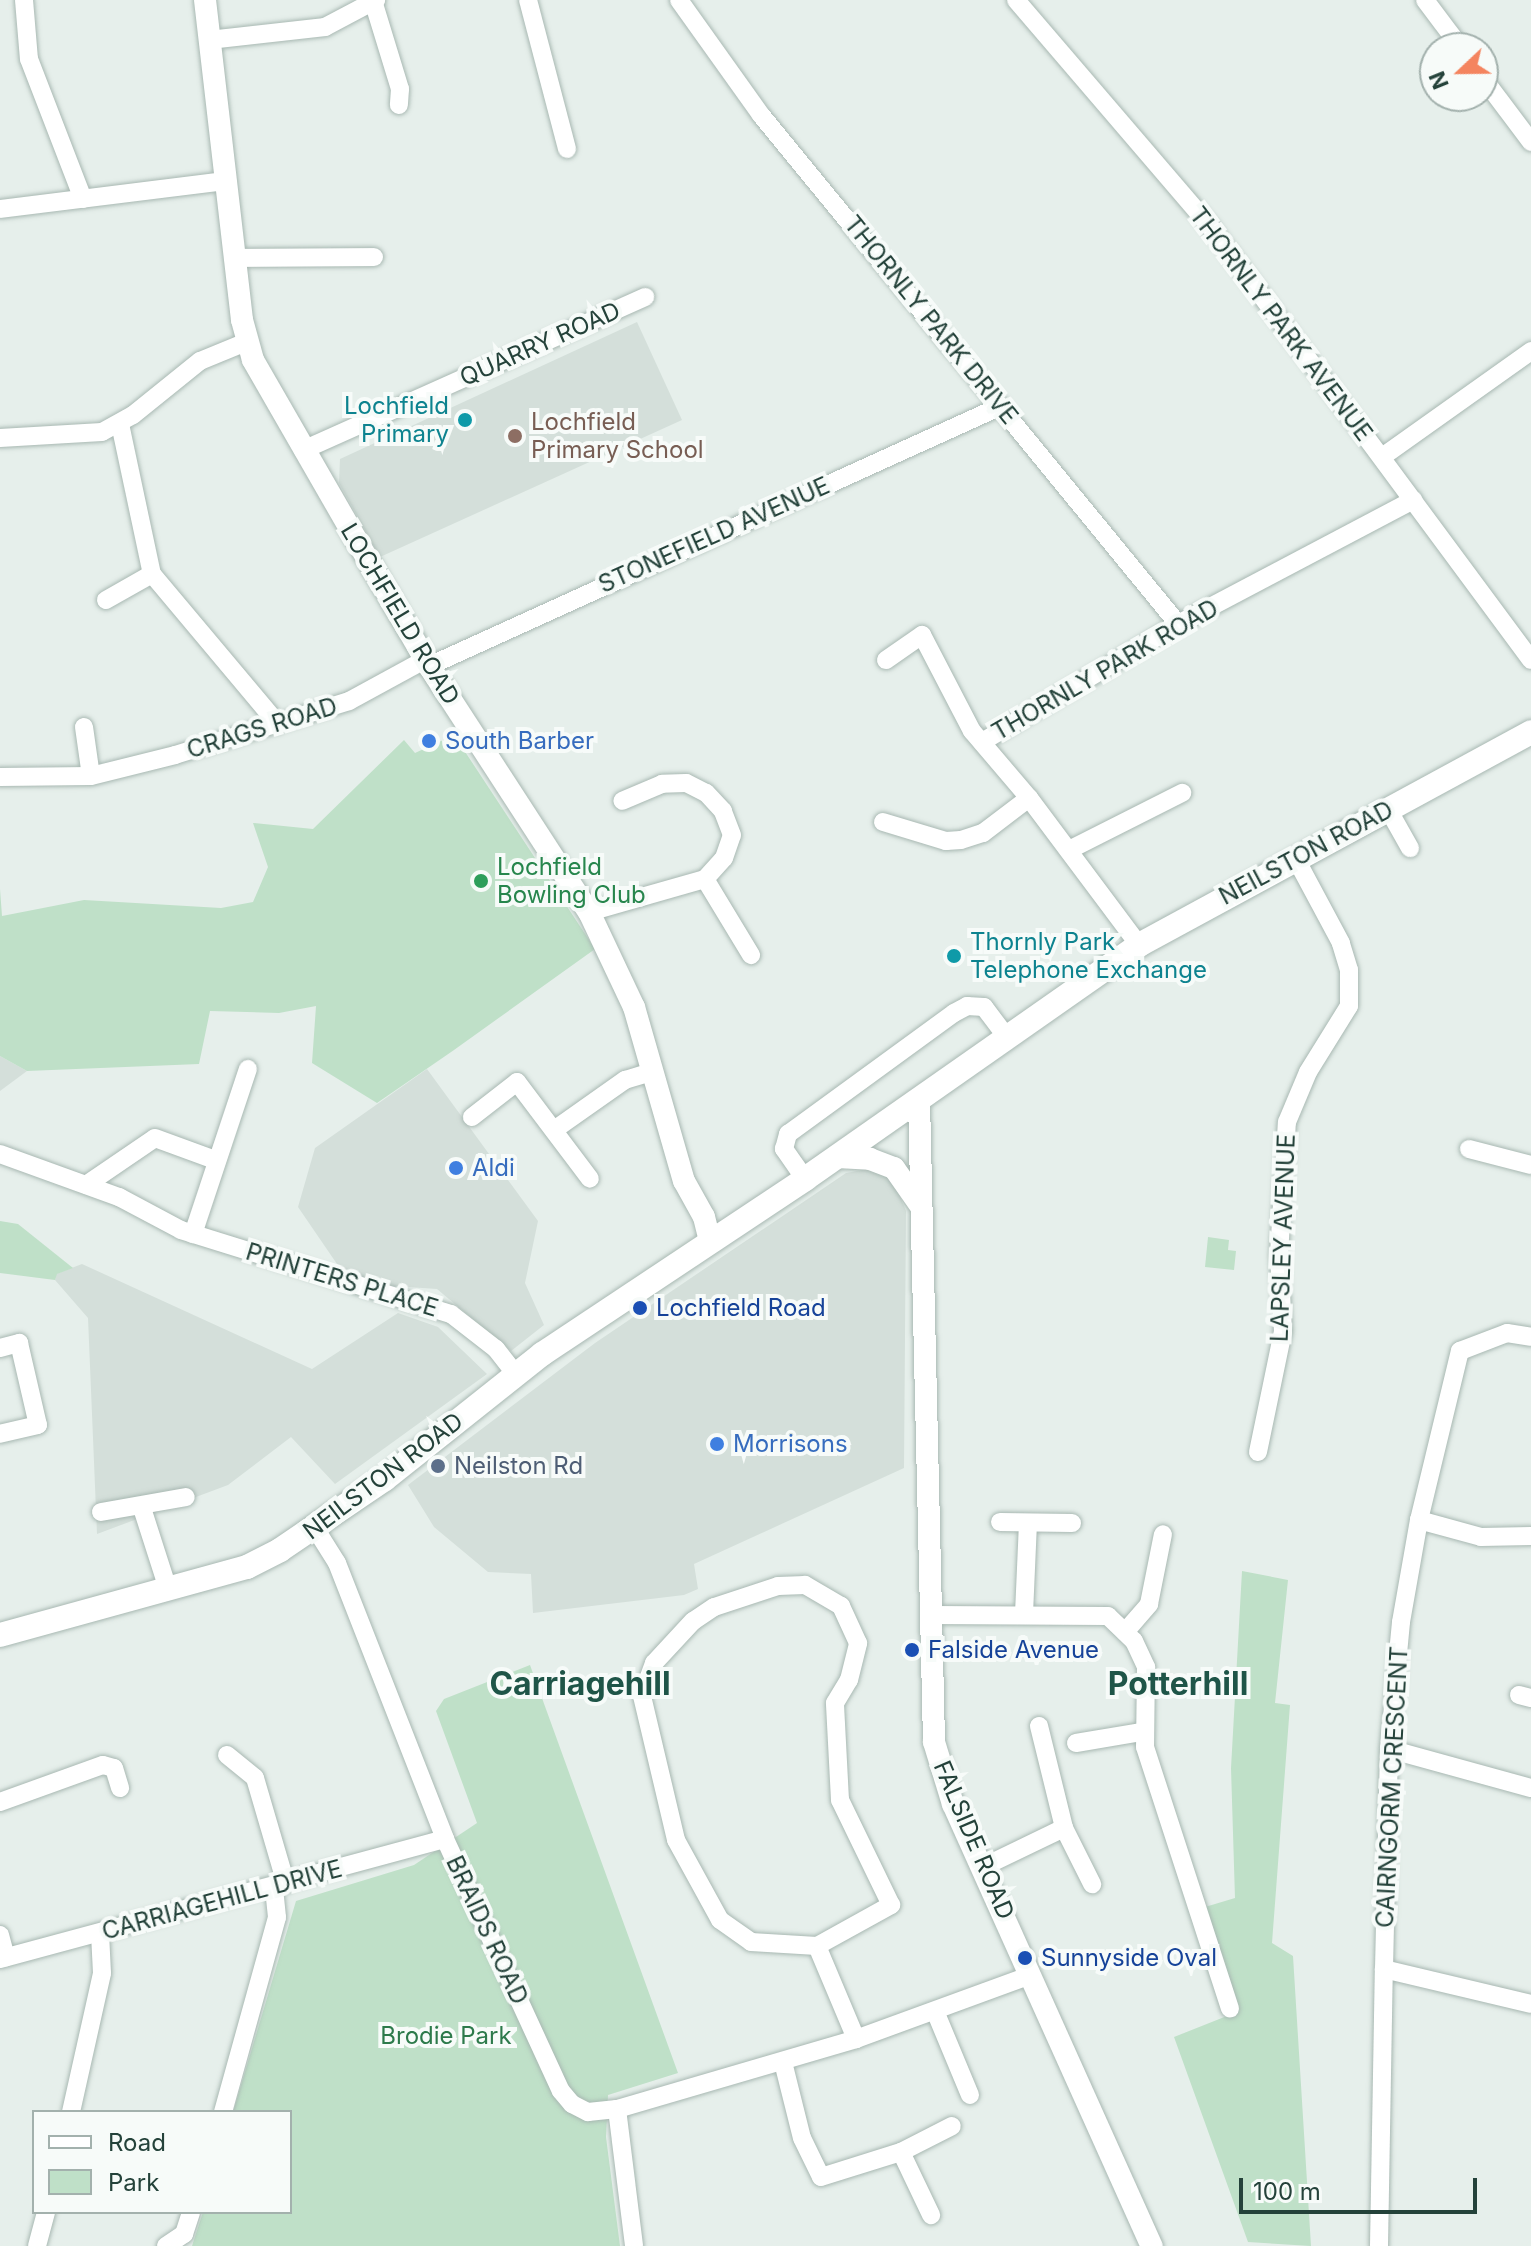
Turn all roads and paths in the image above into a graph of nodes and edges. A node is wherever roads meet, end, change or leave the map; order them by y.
1 (24, 0) edge
2 (205, 0) edge
3 (528, 0) edge
4 (1016, 0) edge
5 (1425, 0) edge
6 (375, 2) edge
7 (688, 4) edge
8 (1449, 32) edge
9 (209, 40) junction
10 (1499, 99) edge
11 (399, 105) dead end
12 (1531, 142) edge
13 (567, 149) dead end
14 (226, 181) junction
15 (83, 199) junction
16 (0, 209) edge
17 (374, 257) dead end
18 (235, 258) junction
19 (645, 297) dead end
20 (246, 342) junction
21 (1531, 351) edge
22 (1001, 406) junction
23 (120, 424) junction
24 (0, 438) edge
25 (303, 450) junction
26 (1382, 457) junction
27 (1413, 500) junction
28 (152, 574) junction
29 (106, 600) dead end
30 (1178, 624) junction
31 (886, 660) dead end
32 (1531, 660) edge
33 (428, 662) junction
34 (278, 724) junction
35 (84, 727) dead end
36 (1531, 732) edge
37 (982, 742) junction
38 (91, 776) junction
39 (0, 777) edge
40 (1182, 793) dead end
41 (1029, 798) junction
42 (622, 801) dead end
43 (1388, 809) junction
44 (883, 822) dead end
45 (1410, 848) dead end
46 (1069, 850) junction
47 (1296, 859) junction
48 (705, 879) junction
49 (589, 912) junction
50 (1139, 945) junction
51 (751, 955) dead end
52 (1008, 1039) junction
53 (248, 1069) dead end
54 (652, 1072) junction
55 (919, 1100) junction
56 (472, 1117) dead end
57 (554, 1130) junction
58 (1469, 1149) dead end
59 (0, 1154) edge
60 (837, 1157) junction
61 (215, 1160) junction
62 (1531, 1165) edge
63 (590, 1179) dead end
64 (805, 1179) junction
65 (86, 1185) junction
66 (923, 1213) junction
67 (193, 1234) junction
68 (710, 1241) junction
69 (1531, 1337) edge
70 (0, 1348) edge
71 (516, 1375) junction
72 (0, 1434) edge
73 (1258, 1452) dead end
74 (186, 1497) dead end
75 (142, 1508) junction
76 (101, 1512) dead end
77 (1419, 1520) junction
78 (1000, 1522) dead end
79 (1072, 1523) dead end
80 (1028, 1524) junction
81 (315, 1528) junction
82 (1163, 1534) dead end
83 (1531, 1536) edge
84 (168, 1589) junction
85 (1024, 1614) junction
86 (932, 1615) junction
87 (1125, 1632) junction
88 (0, 1635) edge
89 (1039, 1726) dead end
90 (1142, 1732) junction
91 (1076, 1743) dead end
92 (1389, 1749) junction
93 (227, 1755) dead end
94 (120, 1788) dead end
95 (1531, 1788) edge
96 (0, 1802) edge
97 (1064, 1828) junction
98 (445, 1839) junction
99 (983, 1867) junction
100 (1092, 1884) dead end
101 (280, 1886) junction
102 (100, 1933) junction
103 (0, 1935) edge
104 (817, 1946) junction
105 (3, 1958) edge
106 (1384, 1969) junction
107 (1031, 1975) junction
108 (1531, 2004) edge
109 (1230, 2009) dead end
110 (935, 2011) junction
111 (856, 2039) junction
112 (783, 2062) junction
113 (970, 2095) dead end
114 (617, 2109) junction
115 (71, 2110) edge
116 (224, 2110) edge
117 (952, 2126) dead end
118 (901, 2152) junction
119 (45, 2214) edge
120 (190, 2214) edge
121 (931, 2215) dead end
122 (37, 2246) edge
123 (166, 2246) edge
124 (634, 2246) edge
125 (1152, 2246) edge
126 (1379, 2246) edge

1 - 15 street
2 - 9 street, LOCHFIELD ROAD
3 - 13 street
4 - 26 street, THORNLY PARK AVENUE
5 - 8 street
6 - 9 street
6 - 11 street
7 - 22 street, THORNLY PARK DRIVE
9 - 14 street, LOCHFIELD ROAD
10 - 12 street
14 - 15 street
14 - 18 street, LOCHFIELD ROAD
15 - 16 street
17 - 18 street
18 - 20 street, LOCHFIELD ROAD
19 - 25 street, QUARRY ROAD
20 - 23 street
20 - 25 street, LOCHFIELD ROAD
21 - 26 street
22 - 30 street, THORNLY PARK DRIVE
22 - 33 street, STONEFIELD AVENUE
23 - 24 street
23 - 28 street
25 - 33 street, LOCHFIELD ROAD
26 - 27 street, THORNLY PARK AVENUE
27 - 30 street, THORNLY PARK ROAD
27 - 32 street, THORNLY PARK AVENUE
28 - 29 street
28 - 34 street
30 - 37 street, THORNLY PARK ROAD
31 - 37 street
33 - 34 street, CRAGS ROAD
33 - 49 street, LOCHFIELD ROAD
34 - 38 street, CRAGS ROAD
35 - 38 street
36 - 43 main road, NEILSTON ROAD
37 - 41 street, THORNLY PARK ROAD
38 - 39 street, CRAGS ROAD
40 - 46 street
41 - 44 street
41 - 46 street, THORNLY PARK ROAD
42 - 48 street
43 - 45 street
43 - 47 main road, NEILSTON ROAD
46 - 50 street, THORNLY PARK ROAD
47 - 50 main road, NEILSTON ROAD
47 - 73 street, LAPSLEY AVENUE
48 - 49 street
48 - 51 street
49 - 54 street, LOCHFIELD ROAD
50 - 52 main road, NEILSTON ROAD
52 - 55 main road, NEILSTON ROAD
52 - 64 street
53 - 61 street
54 - 57 street
54 - 68 street, LOCHFIELD ROAD
55 - 60 main road, NEILSTON ROAD
55 - 66 street, FALSIDE ROAD
56 - 57 street
57 - 63 street
58 - 62 street
59 - 65 street, PRINTERS PLACE
60 - 64 main road, NEILSTON ROAD
60 - 66 street, FALSIDE ROAD
61 - 65 street
61 - 67 street
64 - 68 main road, NEILSTON ROAD
65 - 67 street, PRINTERS PLACE
66 - 86 street, FALSIDE ROAD
67 - 71 street, PRINTERS PLACE
68 - 71 main road, NEILSTON ROAD
69 - 77 street, CAIRNGORM CRESCENT
70 - 72 street
71 - 81 main road, NEILSTON ROAD
74 - 75 street
75 - 76 street
75 - 84 street
77 - 83 street
77 - 92 street, CAIRNGORM CRESCENT
78 - 80 street
79 - 80 street
80 - 85 street
81 - 84 main road, NEILSTON ROAD
81 - 98 street, BRAIDS ROAD
82 - 87 street
84 - 88 main road, NEILSTON ROAD
85 - 86 street
85 - 87 street
86 - 99 street, FALSIDE ROAD
87 - 90 street
89 - 97 street
90 - 91 street
90 - 109 street
92 - 95 street
92 - 106 street, CAIRNGORM CRESCENT
93 - 101 street
94 - 96 street
97 - 99 street
97 - 100 street
98 - 101 street, CARRIAGEHILL DRIVE
98 - 114 street, BRAIDS ROAD
99 - 107 street, FALSIDE ROAD
101 - 102 street, CARRIAGEHILL DRIVE
101 - 116 street
102 - 105 street, CARRIAGEHILL DRIVE
102 - 115 street
103 - 105 street
104 - 104 street
104 - 111 street
106 - 108 street
106 - 126 street, CAIRNGORM CRESCENT
107 - 110 street, BRAIDS ROAD
107 - 125 street, FALSIDE ROAD
110 - 111 street, BRAIDS ROAD
110 - 113 street
111 - 112 street, BRAIDS ROAD
112 - 114 street, BRAIDS ROAD
112 - 118 street
114 - 124 street
117 - 118 street
118 - 121 street
119 - 122 street
120 - 123 street

